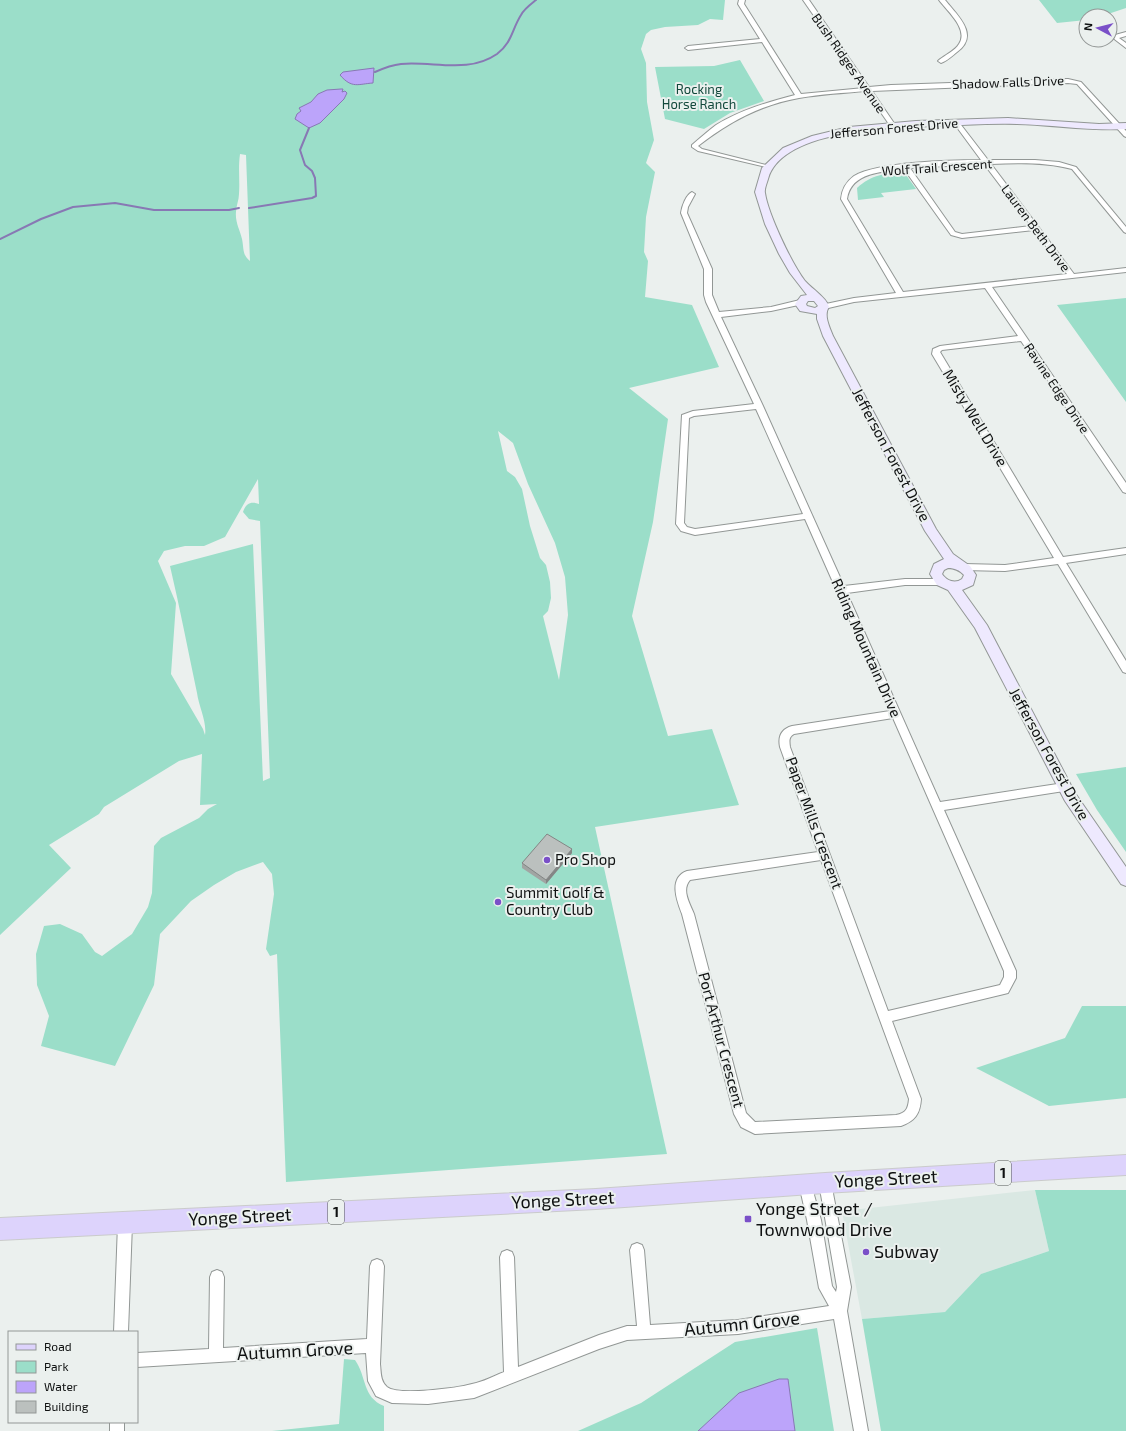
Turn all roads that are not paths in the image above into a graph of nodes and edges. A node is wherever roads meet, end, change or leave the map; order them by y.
1 (742, 0) edge
2 (806, 0) edge
3 (942, 0) edge
4 (1126, 34) edge
5 (764, 40) junction
6 (1126, 46) edge
7 (688, 48) dead end
8 (941, 61) dead end
9 (867, 89) junction
10 (799, 96) junction
11 (956, 122) junction
12 (893, 126) junction
13 (1122, 126) edge
14 (1126, 135) edge
15 (986, 162) junction
16 (768, 167) junction
17 (907, 168) junction
18 (692, 194) dead end
19 (1036, 228) junction
20 (1126, 231) edge
21 (1126, 270) edge
22 (797, 276) junction
23 (1072, 276) junction
24 (987, 285) junction
25 (901, 295) junction
26 (820, 303) junction
27 (803, 305) junction
28 (716, 315) junction
29 (828, 336) junction
30 (1023, 338) junction
31 (759, 406) junction
32 (1126, 490) edge
33 (808, 516) junction
34 (931, 531) junction
35 (1126, 551) edge
36 (1061, 560) junction
37 (960, 565) junction
38 (1005, 568) junction
39 (942, 577) junction
40 (968, 582) junction
41 (841, 590) junction
42 (980, 625) junction
43 (1126, 669) edge
44 (896, 714) junction
45 (1064, 787) junction
46 (936, 807) junction
47 (826, 855) junction
48 (1126, 879) edge
49 (885, 1017) junction
50 (1126, 1166) edge
51 (815, 1184) junction
52 (125, 1224) junction
53 (0, 1230) edge
54 (637, 1250) dead end
55 (507, 1257) dead end
56 (377, 1266) dead end
57 (217, 1277) dead end
58 (840, 1311) junction
59 (121, 1331) edge
60 (644, 1332) junction
61 (374, 1346) junction
62 (216, 1355) junction
63 (138, 1360) edge
64 (511, 1377) junction
65 (861, 1431) edge

1 - 5 street
2 - 9 street, Bush Ridges Avenue
3 - 8 street
4 - 6 street
5 - 7 street
5 - 10 street
9 - 10 street, Shadow Falls Drive
9 - 12 street, Bush Ridges Avenue
9 - 13 street, Shadow Falls Drive
10 - 16 street, Shadow Falls Drive
11 - 12 street, Jefferson Forest Drive
11 - 13 street, Jefferson Forest Drive
11 - 15 street, Lauren Beth Drive
12 - 16 street, Jefferson Forest Drive
13 - 14 street, Shadow Falls Drive
15 - 17 street, Wolf Trail Crescent
15 - 19 street, Lauren Beth Drive
15 - 20 street, Wolf Trail Crescent
16 - 22 street, Jefferson Forest Drive
17 - 19 street
17 - 25 street, Wolf Trail Crescent
18 - 28 street, Riding Mountain Drive
19 - 23 street, Lauren Beth Drive
21 - 23 street
22 - 26 street, Jefferson Forest Drive
22 - 27 street, Jefferson Forest Drive
23 - 24 street
24 - 25 street
24 - 30 street, Ravine Edge Drive
25 - 26 street
26 - 27 street
26 - 29 street, Jefferson Forest Drive
27 - 28 street
27 - 29 street, Jefferson Forest Drive
28 - 31 street, Riding Mountain Drive
29 - 34 street, Jefferson Forest Drive
30 - 32 street, Ravine Edge Drive
30 - 36 street, Misty Well Drive
31 - 33 street, Riding Mountain Drive
31 - 33 street
33 - 41 street, Riding Mountain Drive
34 - 37 street, Jefferson Forest Drive
34 - 39 street, Jefferson Forest Drive
35 - 36 street
36 - 38 street
36 - 43 street
37 - 38 street
37 - 39 street
37 - 40 street, Jefferson Forest Drive
38 - 40 street
39 - 40 street
39 - 41 street
39 - 42 street, Jefferson Forest Drive
40 - 42 street, Jefferson Forest Drive
41 - 44 street, Riding Mountain Drive
42 - 45 street, Jefferson Forest Drive
44 - 46 street, Riding Mountain Drive
44 - 47 street, Paper Mills Crescent
45 - 46 street
45 - 48 street, Jefferson Forest Drive
46 - 49 street, Riding Mountain Drive
47 - 49 street, Paper Mills Crescent
47 - 49 street, Port Arthur Crescent
50 - 51 main road, Yonge Street / 1
51 - 52 main road, Yonge Street / 1
51 - 58 street
51 - 58 street
52 - 53 main road, Yonge Street / 1
52 - 59 street
54 - 60 street
55 - 64 street
56 - 61 street, Autumn Grove
57 - 62 street, Autumn Grove
58 - 60 street, Autumn Grove
58 - 65 street
60 - 64 street, Autumn Grove
61 - 62 street, Autumn Grove
61 - 64 street, Autumn Grove
62 - 63 street, Autumn Grove

